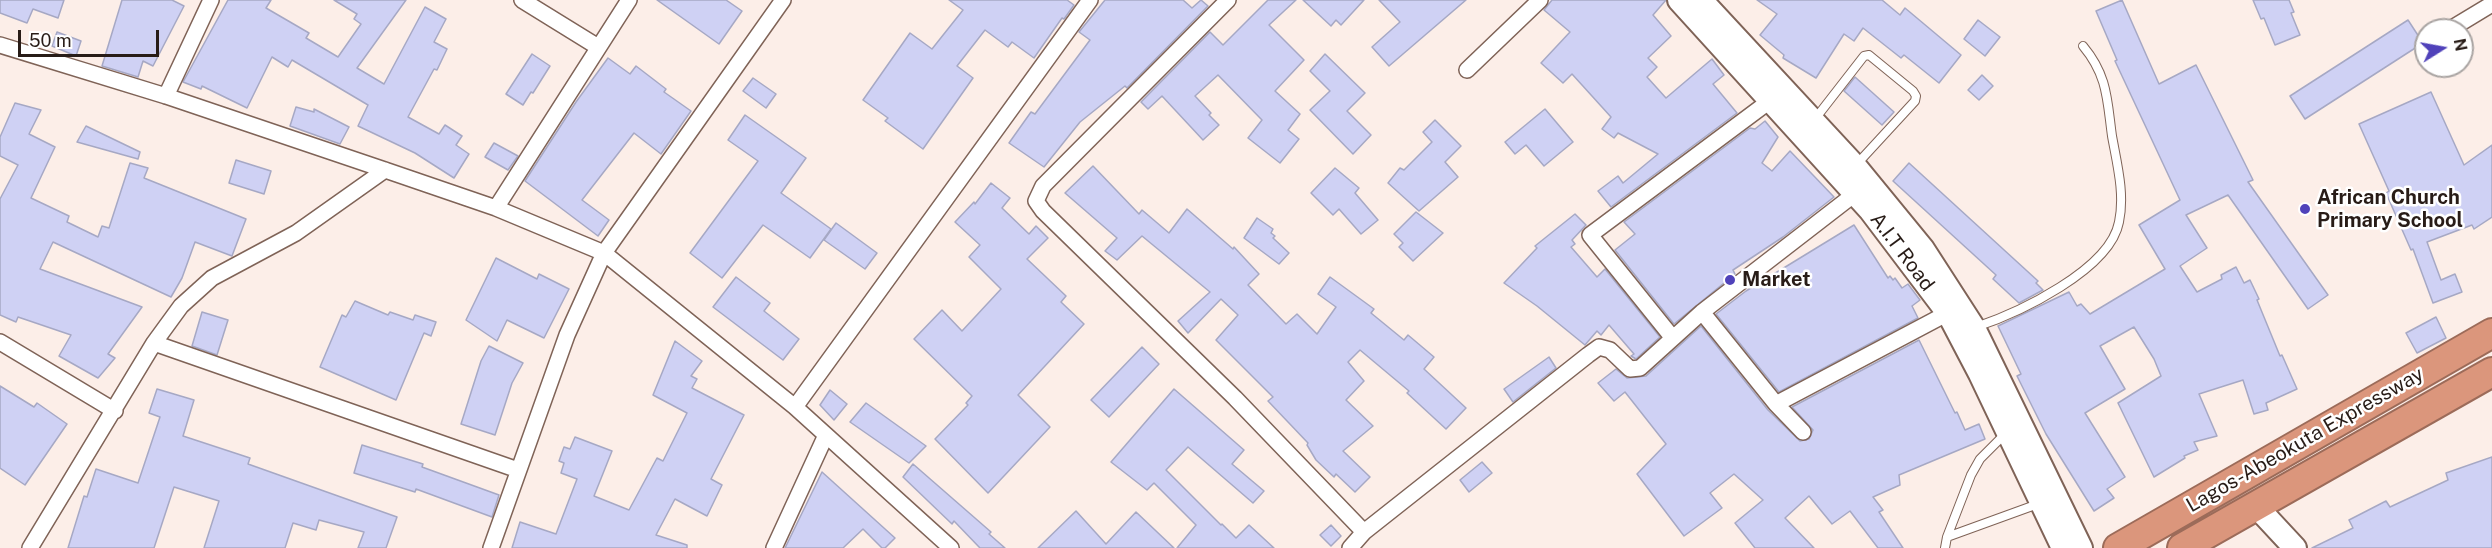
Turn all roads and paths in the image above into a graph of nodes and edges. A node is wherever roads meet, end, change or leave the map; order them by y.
1 (211, 0) edge
2 (522, 0) edge
3 (629, 0) edge
4 (783, 0) edge
5 (1090, 0) edge
6 (1228, 0) edge
7 (1540, 0) edge
8 (1679, 0) edge
9 (1701, 0) edge
10 (2492, 4) edge
11 (2469, 18) edge
12 (0, 45) edge
13 (2083, 46) dead end
14 (598, 47) junction
15 (1467, 70) dead end
16 (166, 96) junction
17 (1771, 100) junction
18 (1807, 127) junction
19 (384, 170) junction
20 (1851, 179) junction
21 (496, 208) junction
22 (604, 253) junction
23 (1702, 312) junction
24 (1948, 313) junction
25 (1974, 328) junction
26 (2492, 333) edge
27 (1672, 337) junction
28 (0, 342) edge
29 (154, 343) junction
30 (2492, 372) edge
31 (1776, 404) junction
32 (795, 407) junction
33 (115, 411) junction
34 (1803, 432) dead end
35 (2007, 432) junction
36 (826, 435) junction
37 (518, 470) junction
38 (2039, 503) junction
39 (2255, 506) junction
40 (1364, 532) junction
41 (1947, 537) junction
42 (2199, 544) edge
43 (30, 548) edge
44 (491, 548) edge
45 (774, 548) edge
46 (951, 548) edge
47 (1350, 548) edge
48 (1945, 548) edge
49 (2062, 548) edge
50 (2081, 548) edge
51 (2118, 548) edge
52 (2295, 548) edge

1 - 16 street
2 - 14 street
3 - 14 street
4 - 22 street
5 - 32 street
6 - 40 street
7 - 15 street
8 - 17 street, A.I.T Road
9 - 18 street, A.I.T Road
10 - 11 street
12 - 16 street
13 - 25 lane
14 - 21 street
16 - 19 street
17 - 18 street, A.I.T Road
17 - 27 street
18 - 20 street, A.I.T Road
18 - 20 lane
19 - 21 street
19 - 29 street
20 - 23 street
20 - 24 street, A.I.T Road
20 - 25 street, A.I.T Road
21 - 22 street
22 - 32 street
22 - 37 street
23 - 27 street
23 - 31 street
24 - 31 street
24 - 35 street, A.I.T Road
25 - 50 street, A.I.T Road
26 - 51 highway, Lagos-Abeokuta Expressway
27 - 40 street
28 - 33 street
29 - 33 street
29 - 37 street
30 - 39 highway, Lagos-Abeokuta Expressway
31 - 34 street
32 - 36 street
33 - 43 street
35 - 38 street, A.I.T Road
35 - 41 lane
36 - 45 street
36 - 46 street
37 - 44 street
38 - 41 lane
38 - 49 street, A.I.T Road
39 - 42 highway, Lagos-Abeokuta Expressway
39 - 52 street
40 - 47 street
41 - 48 lane

